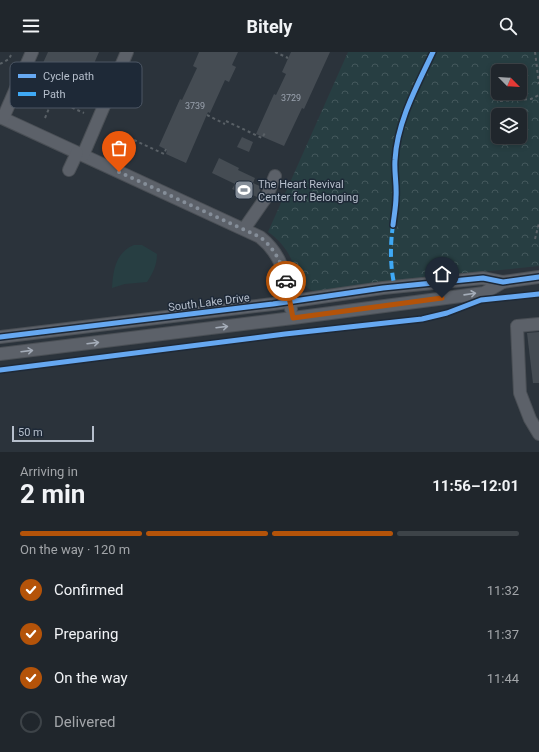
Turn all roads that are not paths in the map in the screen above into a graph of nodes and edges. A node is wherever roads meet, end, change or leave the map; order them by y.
1 (24, 52) edge
2 (32, 52) edge
3 (128, 52) edge
4 (20, 62) edge
5 (28, 62) edge
6 (123, 62) edge
7 (10, 100) edge
8 (102, 108) edge
9 (2, 117) edge
10 (80, 154) junction
11 (69, 170) dead end
12 (275, 176) dead end
13 (244, 229) junction
14 (539, 277) edge
15 (503, 282) junction
16 (290, 301) junction
17 (293, 318) junction
18 (539, 324) edge
19 (52, 331) junction
20 (0, 337) edge
21 (54, 347) junction
22 (0, 354) edge
23 (539, 434) edge

1 - 4 street
2 - 5 street
3 - 6 street
7 - 9 street
8 - 10 street
9 - 10 street
10 - 11 street
10 - 13 street
12 - 13 street
13 - 16 street
14 - 15 street, South Lake Drive
15 - 16 street, South Lake Drive
17 -> 15 street, South Lake Drive
16 - 17 street
16 - 19 street, South Lake Drive
21 -> 17 street, South Lake Drive
18 - 23 street
19 - 20 street, South Lake Drive
19 - 21 street
22 -> 21 street, South Lake Drive

